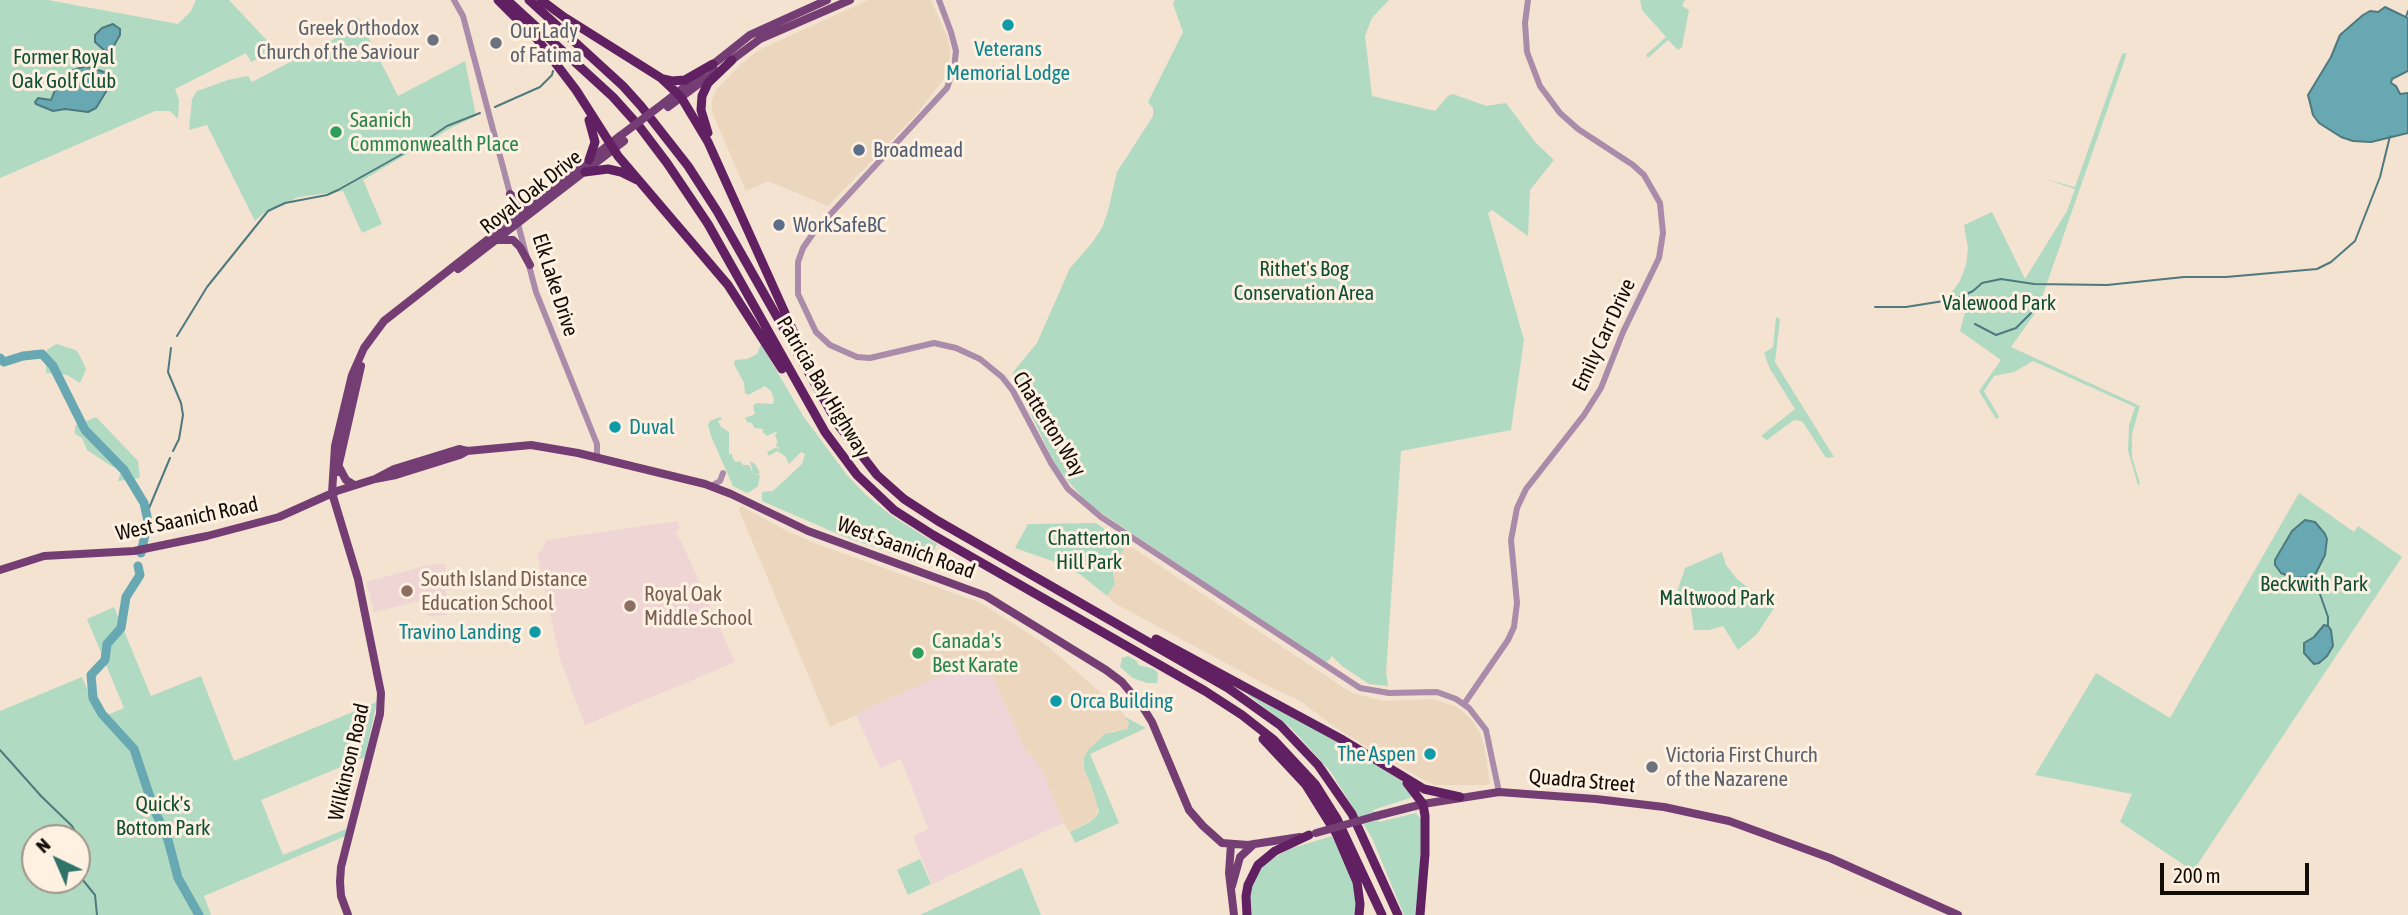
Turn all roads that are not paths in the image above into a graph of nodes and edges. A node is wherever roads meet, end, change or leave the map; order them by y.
1 (454, 0) edge
2 (498, 0) edge
3 (507, 0) edge
4 (529, 0) edge
5 (541, 0) edge
6 (827, 0) edge
7 (850, 0) edge
8 (939, 0) edge
9 (1528, 0) edge
10 (732, 60) junction
11 (713, 64) junction
12 (661, 78) junction
13 (567, 79) junction
14 (679, 95) junction
15 (612, 146) junction
16 (589, 160) junction
17 (585, 172) junction
18 (642, 183) junction
19 (510, 194) junction
20 (542, 197) junction
21 (737, 203) junction
22 (517, 221) junction
23 (496, 241) junction
24 (530, 265) junction
25 (839, 426) junction
26 (597, 457) junction
27 (338, 465) junction
28 (723, 473) dead end
29 (354, 485) junction
30 (711, 486) junction
31 (334, 492) junction
32 (880, 498) junction
33 (0, 570) edge
34 (1039, 579) junction
35 (1205, 691) junction
36 (1464, 704) junction
37 (1387, 767) junction
38 (1499, 792) junction
39 (1460, 797) junction
40 (1423, 804) junction
41 (1313, 834) junction
42 (1231, 844) junction
43 (1254, 844) junction
44 (1231, 892) junction
45 (348, 915) edge
46 (1234, 915) edge
47 (1247, 915) edge
48 (1359, 915) edge
49 (1382, 915) edge
50 (1398, 915) edge
51 (1420, 915) edge
52 (1958, 915) edge

1 - 19 street, Elk Lake Drive
2 - 13 highway
3 - 32 highway, Patricia Bay Highway
4 - 25 highway, Patricia Bay Highway
5 - 12 highway
6 - 11 main road, Royal Oak Drive
7 - 10 main road, Royal Oak Drive
8 - 36 street, Chatterton Way
9 - 36 street, Emily Carr Drive
10 - 14 main road, Royal Oak Drive
10 - 21 highway
11 - 12 highway
11 - 14 main road, Royal Oak Drive
12 - 14 highway
13 - 15 highway
13 - 16 highway
14 - 15 main road, Royal Oak Drive
14 - 21 highway
15 - 16 main road, Royal Oak Drive
15 - 17 main road, Royal Oak Drive
15 - 18 highway
16 - 20 main road, Royal Oak Drive
17 - 18 highway
17 - 22 main road, Royal Oak Drive
18 - 32 highway
19 - 20 main road
19 - 22 street, Elk Lake Drive
20 - 22 main road, Royal Oak Drive
21 - 25 highway
22 - 23 main road, Royal Oak Drive
22 - 24 street, Elk Lake Drive
22 - 31 main road, Royal Oak Drive
23 - 24 main road
23 - 27 main road, Royal Oak Drive
24 - 26 street, Elk Lake Drive
25 - 34 highway, Patricia Bay Highway
26 - 29 main road, West Saanich Road
26 - 30 main road, West Saanich Road
27 - 29 main road
27 - 31 main road, Royal Oak Drive
28 - 30 street
29 - 31 main road, West Saanich Road
30 - 42 main road, West Saanich Road
31 - 33 main road, West Saanich Road
31 - 45 main road, Wilkinson Road
32 - 35 highway, Patricia Bay Highway
34 - 37 highway
34 - 50 highway, Patricia Bay Highway
35 - 48 highway
35 - 49 highway, Patricia Bay Highway
36 - 38 street
37 - 39 highway
37 - 40 highway
38 - 39 main road, Quadra Street
38 - 52 main road, Quadra Street
39 - 40 main road, Quadra Street
40 - 41 main road, Quadra Street, bridge
40 - 51 highway
41 - 43 main road, Quadra Street
41 - 47 highway
42 - 43 main road, Quadra Street
42 - 44 main road
43 - 44 main road
44 - 46 main road

